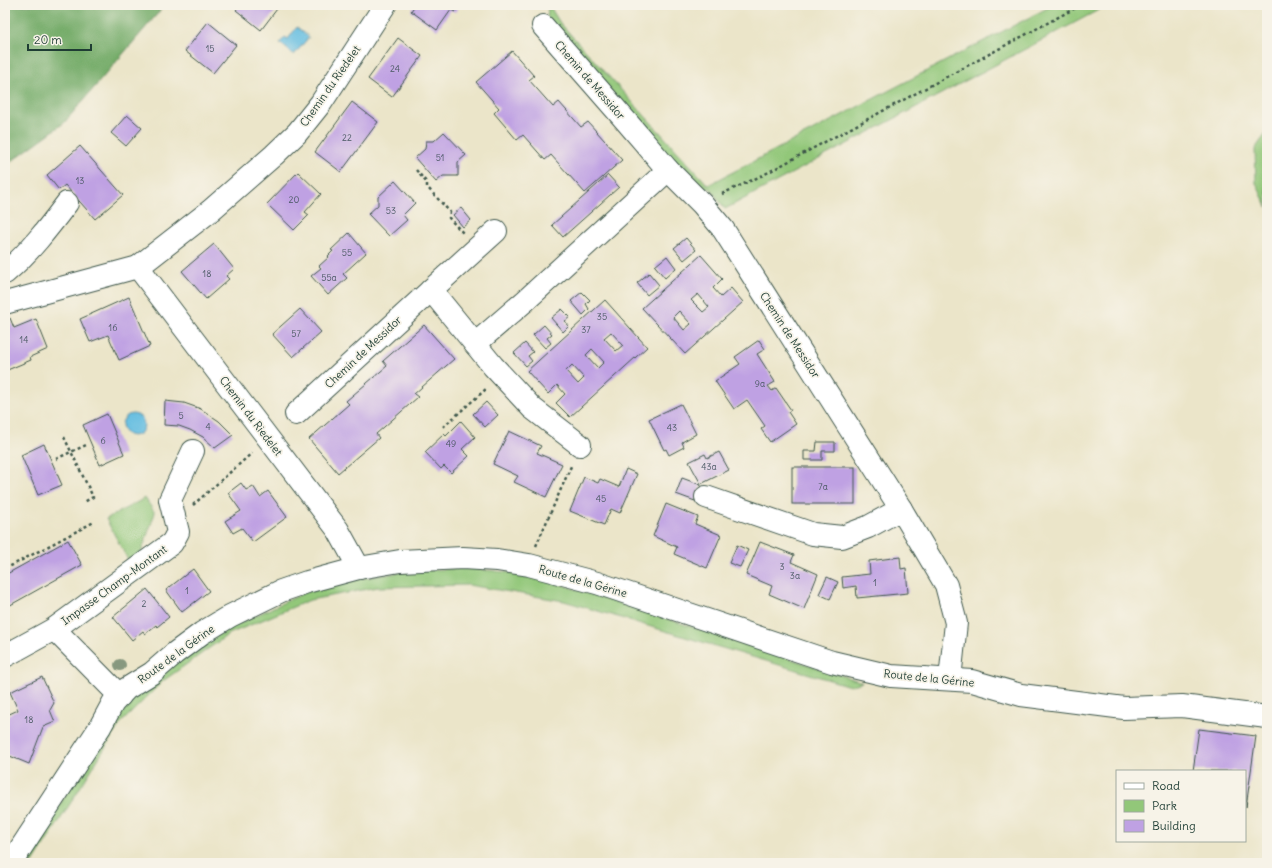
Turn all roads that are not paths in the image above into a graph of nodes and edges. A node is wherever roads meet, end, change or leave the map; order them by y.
1 (385, 5) edge
2 (543, 26) dead end
3 (668, 170) junction
4 (67, 203) dead end
5 (496, 231) dead end
6 (138, 267) junction
7 (5, 272) edge
8 (431, 290) junction
9 (5, 303) edge
10 (476, 344) junction
11 (296, 414) dead end
12 (580, 444) road end
13 (193, 451) dead end
14 (706, 497) dead end
15 (900, 508) junction
16 (359, 568) junction
17 (54, 629) junction
18 (5, 656) edge
19 (950, 679) junction
20 (120, 696) junction
21 (1267, 717) edge
22 (11, 863) edge

1 - 6 street, Chemin du Riedelet
2 - 3 street, Chemin de Messidor
3 - 10 street
3 - 15 street, Chemin de Messidor
4 - 7 street
5 - 8 street, Chemin de Messidor
6 - 9 street, Chemin du Riedelet
6 - 16 street, Chemin du Riedelet
8 - 10 street
8 - 11 street, Chemin de Messidor
10 - 12 street
13 - 17 street, Impasse Champ-Montant
14 - 15 street
15 - 19 street, Chemin de Messidor
16 - 19 street, Route de la Gérine
16 - 20 street, Route de la Gérine
17 - 18 street, Impasse Champ-Montant
17 - 20 street, Impasse Champ-Montant
19 - 21 street, Route de la Gérine
20 - 22 street, Route de la Gérine

